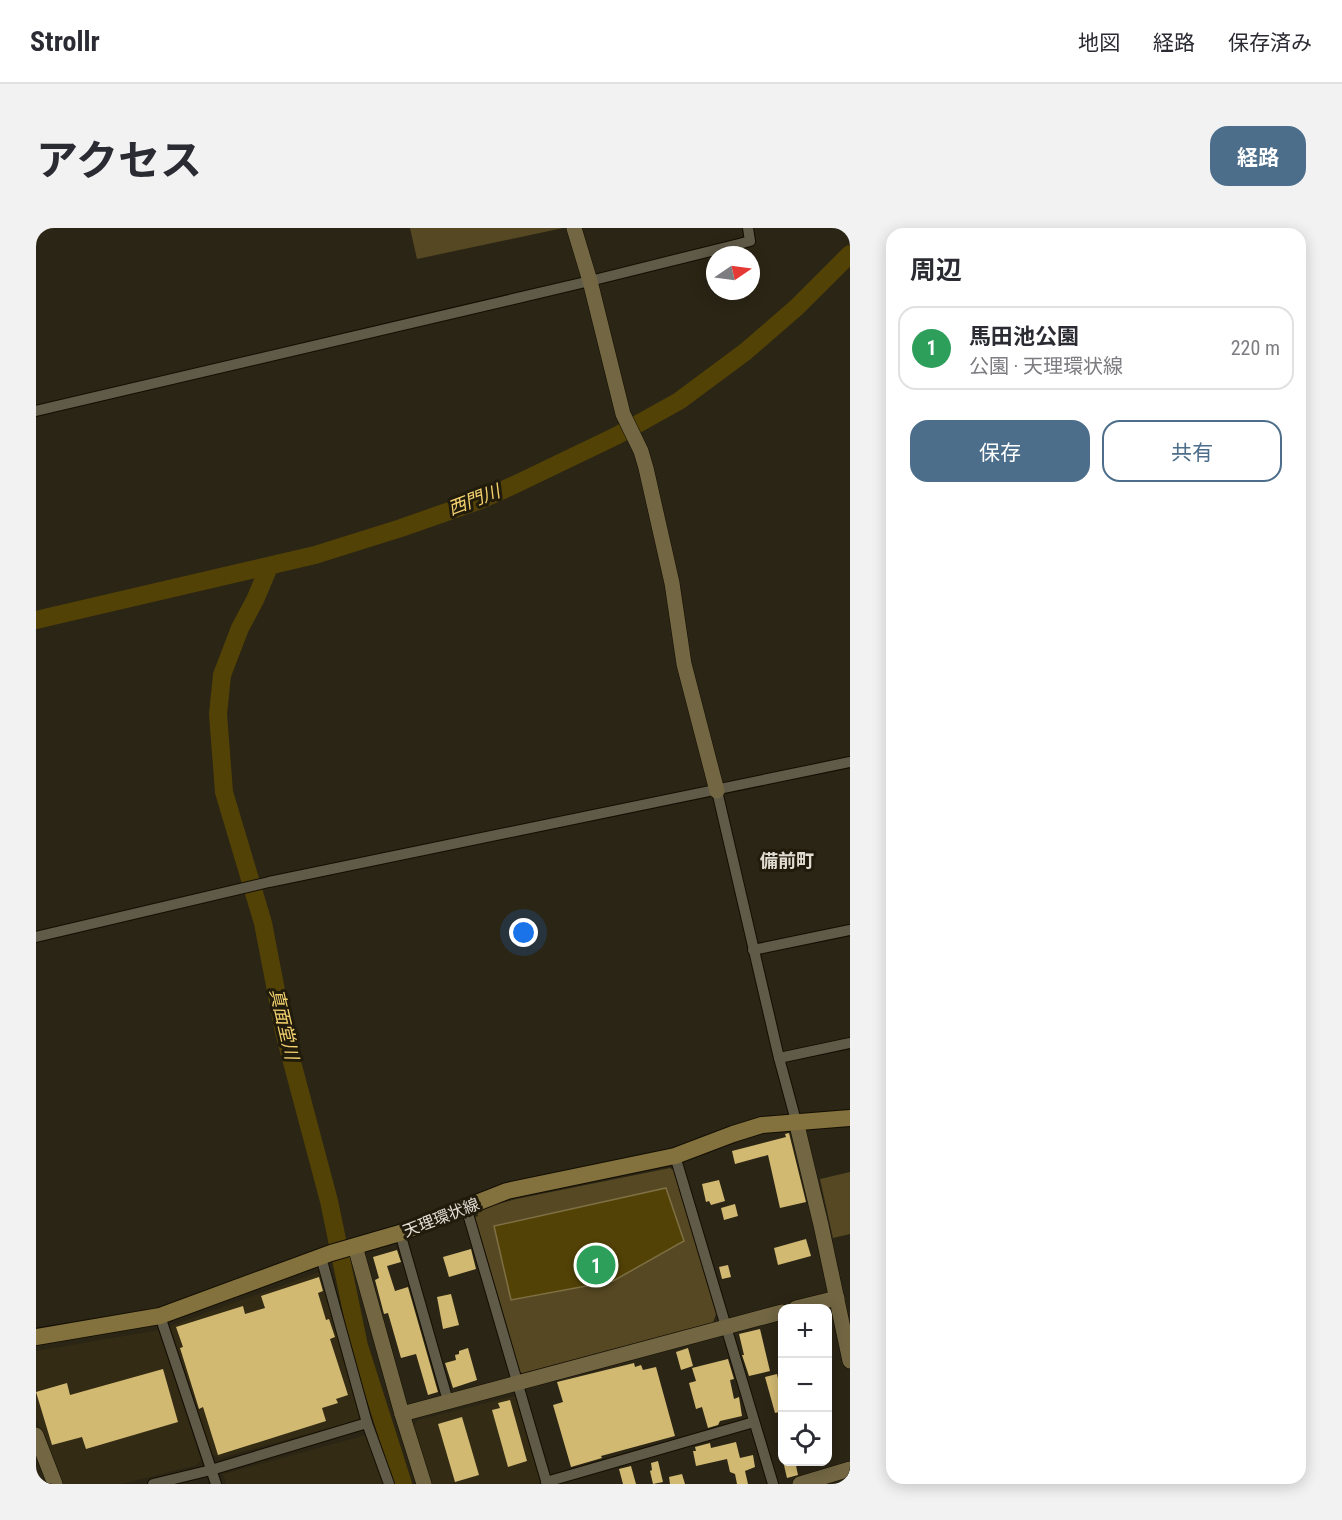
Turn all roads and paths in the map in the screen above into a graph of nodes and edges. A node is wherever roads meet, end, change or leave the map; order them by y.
1 (574, 228) edge
2 (748, 228) edge
3 (590, 281) junction
4 (36, 411) edge
5 (850, 762) edge
6 (717, 791) junction
7 (850, 930) edge
8 (36, 937) edge
9 (753, 950) junction
10 (850, 1043) edge
11 (779, 1058) junction
12 (850, 1118) edge
13 (796, 1121) junction
14 (675, 1156) junction
15 (466, 1207) junction
16 (400, 1233) junction
17 (352, 1247) junction
18 (326, 1255) junction
19 (837, 1298) junction
20 (812, 1304) edge
21 (778, 1313) edge
22 (160, 1316) junction
23 (726, 1327) junction
24 (36, 1337) edge
25 (850, 1361) edge
26 (518, 1382) junction
27 (448, 1401) junction
28 (402, 1414) junction
29 (754, 1422) junction
30 (367, 1423) junction
31 (36, 1435) edge
32 (850, 1469) edge
33 (211, 1470) junction
34 (547, 1483) edge
35 (55, 1484) edge
36 (153, 1484) edge
37 (216, 1484) edge
38 (389, 1484) edge
39 (424, 1484) edge
40 (773, 1484) edge
41 (800, 1484) edge

1 - 3 street
2 - 3 street
3 - 4 street
3 - 6 street
5 - 6 street
6 - 8 street
6 - 9 street
7 - 9 street
9 - 11 street
10 - 11 street
11 - 13 street
12 - 13 main road, 天理環状線
13 - 14 main road, 天理環状線
13 - 19 street
14 - 15 main road, 天理環状線
14 - 23 street
15 - 16 main road, 天理環状線
15 - 26 street
16 - 17 main road, 天理環状線
16 - 27 street
17 - 18 main road, 天理環状線
17 - 28 street
18 - 22 main road, 天理環状線
18 - 30 street
19 - 20 street
19 - 25 street
21 - 23 street
22 - 24 main road, 天理環状線
22 - 33 street
23 - 26 street
23 - 29 street
26 - 27 street
26 - 34 street
27 - 28 street
28 - 39 street
29 - 34 street
29 - 40 street
30 - 33 street
30 - 38 street
31 - 35 street
32 - 41 street
33 - 36 street
33 - 37 street

